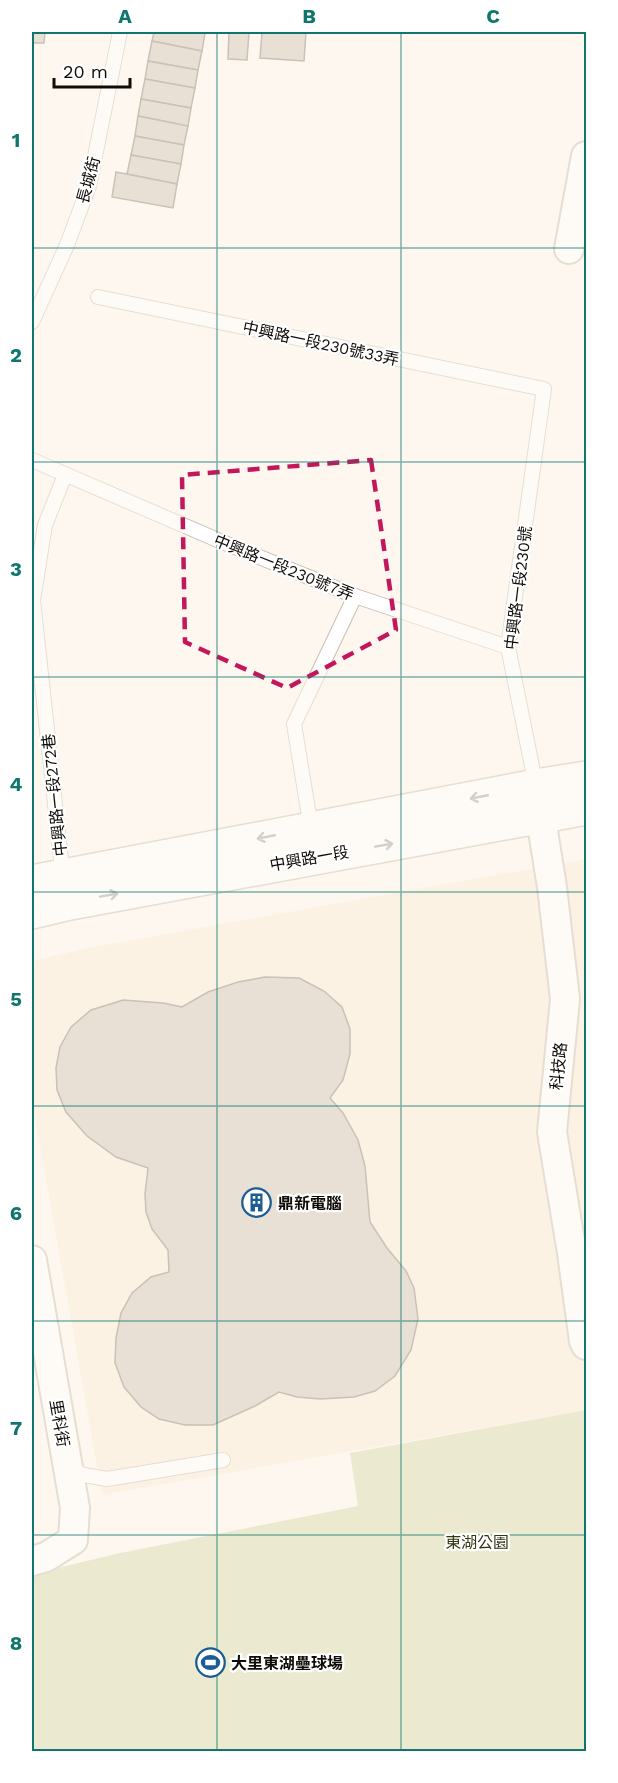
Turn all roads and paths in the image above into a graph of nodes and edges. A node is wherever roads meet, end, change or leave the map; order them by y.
1 (120, 32) edge
2 (586, 156) edge
3 (569, 249) dead end
4 (98, 297) dead end
5 (32, 321) edge
6 (544, 389) joint
7 (32, 460) edge
8 (65, 475) junction
9 (355, 596) junction
10 (508, 647) junction
11 (586, 778) edge
12 (538, 801) junction
13 (586, 808) edge
14 (311, 828) junction
15 (55, 887) edge
16 (32, 912) edge
17 (32, 1260) edge
18 (586, 1345) edge
19 (223, 1460) dead end
20 (68, 1469) junction
21 (32, 1560) edge

1 - 5 lane, 長城街
2 - 3 street
4 - 6 lane, 中興路一段230號33弄
6 - 10 lane, 中興路一段230號
7 - 8 lane, 中興路一段230號7弄
8 - 9 lane, 中興路一段230號7弄
8 - 15 lane, 中興路一段272巷
9 - 10 lane, 中興路一段230號7弄
9 - 14 lane
10 - 12 lane, 中興路一段230號
11 - 12 main road, 中興路一段
12 - 13 main road, 中興路一段
12 -> 14 main road, 中興路一段
15 -> 12 main road, 中興路一段
12 - 18 street, 科技路
14 -> 15 main road, 中興路一段
15 - 16 main road, 中興路一段
17 - 20 street, 里科街
19 - 20 lane
20 - 21 street, 里科街

